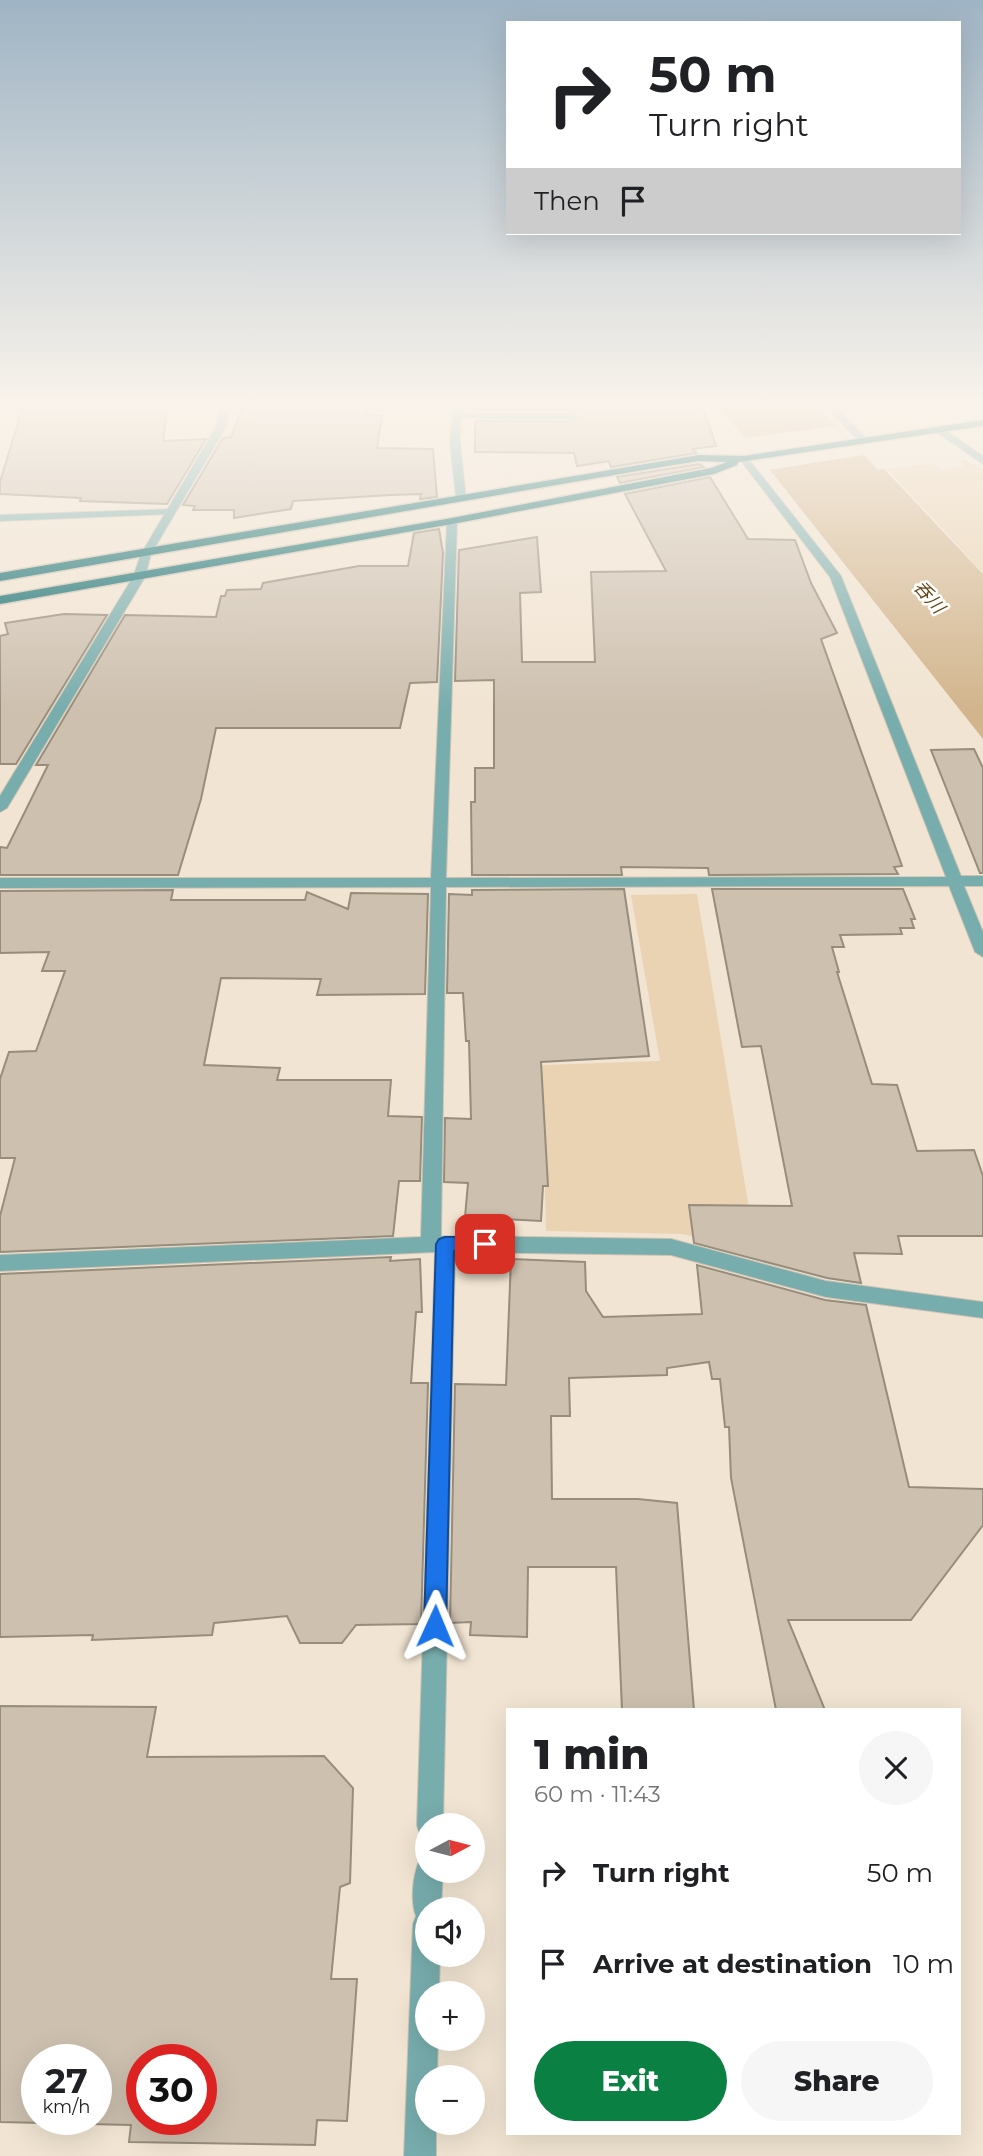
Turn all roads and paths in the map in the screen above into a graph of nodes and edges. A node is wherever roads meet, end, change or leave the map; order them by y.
1 (173, 508) edge
2 (407, 508) edge
3 (522, 508) edge
4 (782, 508) edge
5 (171, 511) junction
6 (0, 518) edge
7 (452, 521) junction
8 (146, 554) junction
9 (0, 577) edge
10 (139, 577) junction
11 (0, 600) edge
12 (0, 808) edge
13 (983, 881) edge
14 (956, 882) junction
15 (0, 883) edge
16 (439, 884) junction
17 (983, 951) edge
18 (438, 1244) junction
19 (0, 1263) edge
20 (983, 1310) edge
21 (430, 1813) edge
22 (426, 1967) edge
23 (420, 2156) edge

1 - 5 street
2 - 8 highway
3 - 7 highway
4 - 14 street
5 - 6 street
5 - 8 street
7 - 10 highway
7 - 16 street
8 - 9 highway
8 - 10 street
10 - 11 highway
10 - 12 street
13 - 14 street
14 - 16 street
14 - 17 street
15 - 16 street
16 - 18 street
18 - 19 street
18 - 20 street
18 - 21 street
22 - 23 street

